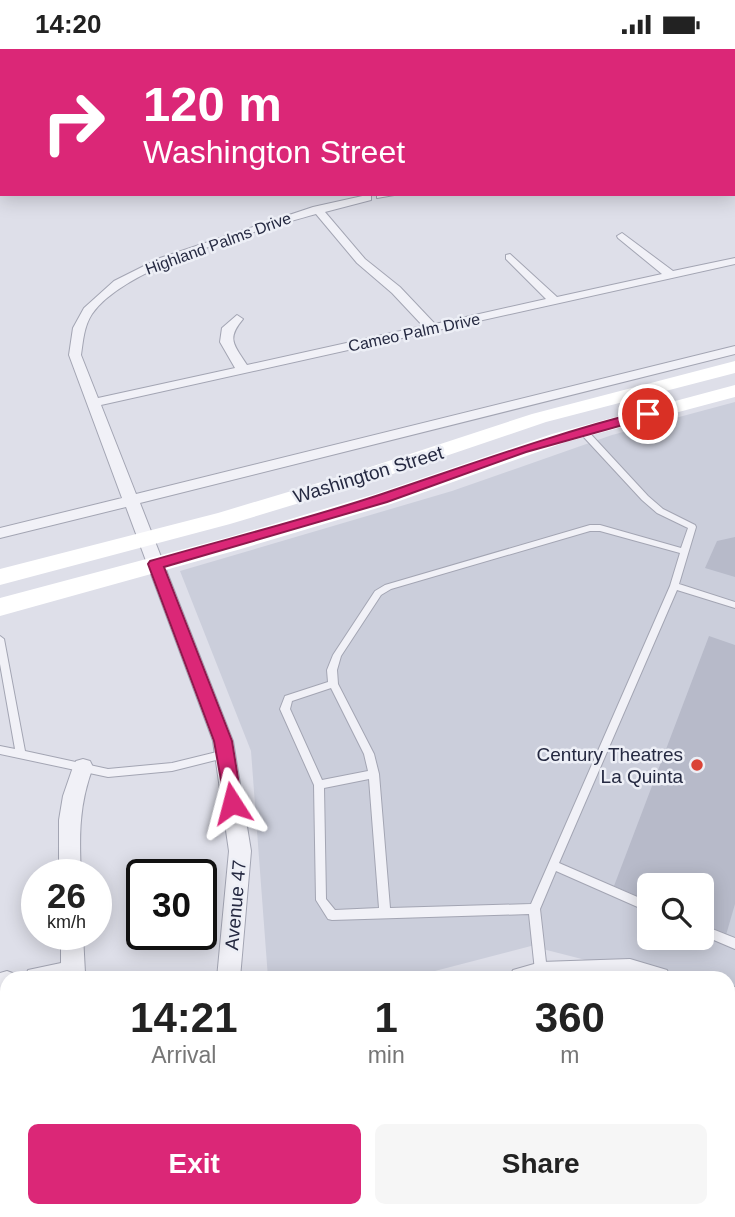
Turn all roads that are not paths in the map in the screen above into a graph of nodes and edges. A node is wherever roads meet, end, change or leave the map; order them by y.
1 (367, 198) dead end
2 (317, 209) junction
3 (622, 236) dead end
4 (510, 257) dead end
5 (735, 261) edge
6 (671, 275) junction
7 (554, 301) junction
8 (237, 319) dead end
9 (432, 328) junction
10 (735, 350) edge
11 (735, 367) edge
12 (243, 370) junction
13 (735, 391) edge
14 (93, 403) junction
15 (600, 403) junction
16 (583, 431) junction
17 (131, 501) junction
18 (0, 533) edge
19 (150, 552) junction
20 (685, 552) junction
21 (0, 577) edge
22 (674, 586) junction
23 (735, 605) edge
24 (0, 607) edge
25 (0, 639) edge
26 (333, 684) junction
27 (12, 693) junction
28 (0, 697) edge
29 (0, 750) edge
30 (21, 754) junction
31 (225, 754) junction
32 (83, 767) junction
33 (374, 774) junction
34 (319, 785) junction
35 (69, 859) edge
36 (553, 865) junction
37 (637, 902) edge
38 (534, 909) junction
39 (385, 913) junction
40 (714, 935) edge
41 (735, 944) edge
42 (72, 950) edge
43 (73, 971) edge
44 (229, 971) edge
45 (531, 971) edge
46 (614, 971) edge
47 (634, 971) edge

1 - 2 street, Highland Palms Drive
2 - 9 street
2 - 14 street, Highland Palms Drive
3 - 6 street
4 - 7 street
5 - 6 street, Cameo Palm Drive
6 - 7 street, Cameo Palm Drive
7 - 9 street, Cameo Palm Drive
8 - 12 street
9 - 12 street, Cameo Palm Drive
10 - 17 street
11 - 15 main road, Washington Street
12 - 14 street, Cameo Palm Drive
13 - 16 main road, Washington Street
14 - 17 street, Highland Palms Drive
15 - 16 main road
15 - 19 main road, Washington Street
16 - 19 main road, Washington Street
16 - 20 lane
17 - 18 street
17 - 19 street, Highland Palms Drive
19 - 21 main road, Washington Street
19 - 24 main road, Washington Street
19 - 31 street, Avenue 47
20 - 22 lane
20 - 26 lane
22 - 23 lane
22 - 36 lane
25 - 27 lane
26 - 33 lane
26 - 34 lane
27 - 28 lane
27 - 30 lane
29 - 30 lane
30 - 32 lane
31 - 32 lane
31 - 44 street, Avenue 47
32 - 35 street
33 - 34 lane
33 - 39 lane
34 - 39 lane
36 - 37 lane
36 - 38 lane
38 - 39 lane
38 - 45 lane
40 - 41 lane
42 - 43 street
46 - 47 street

